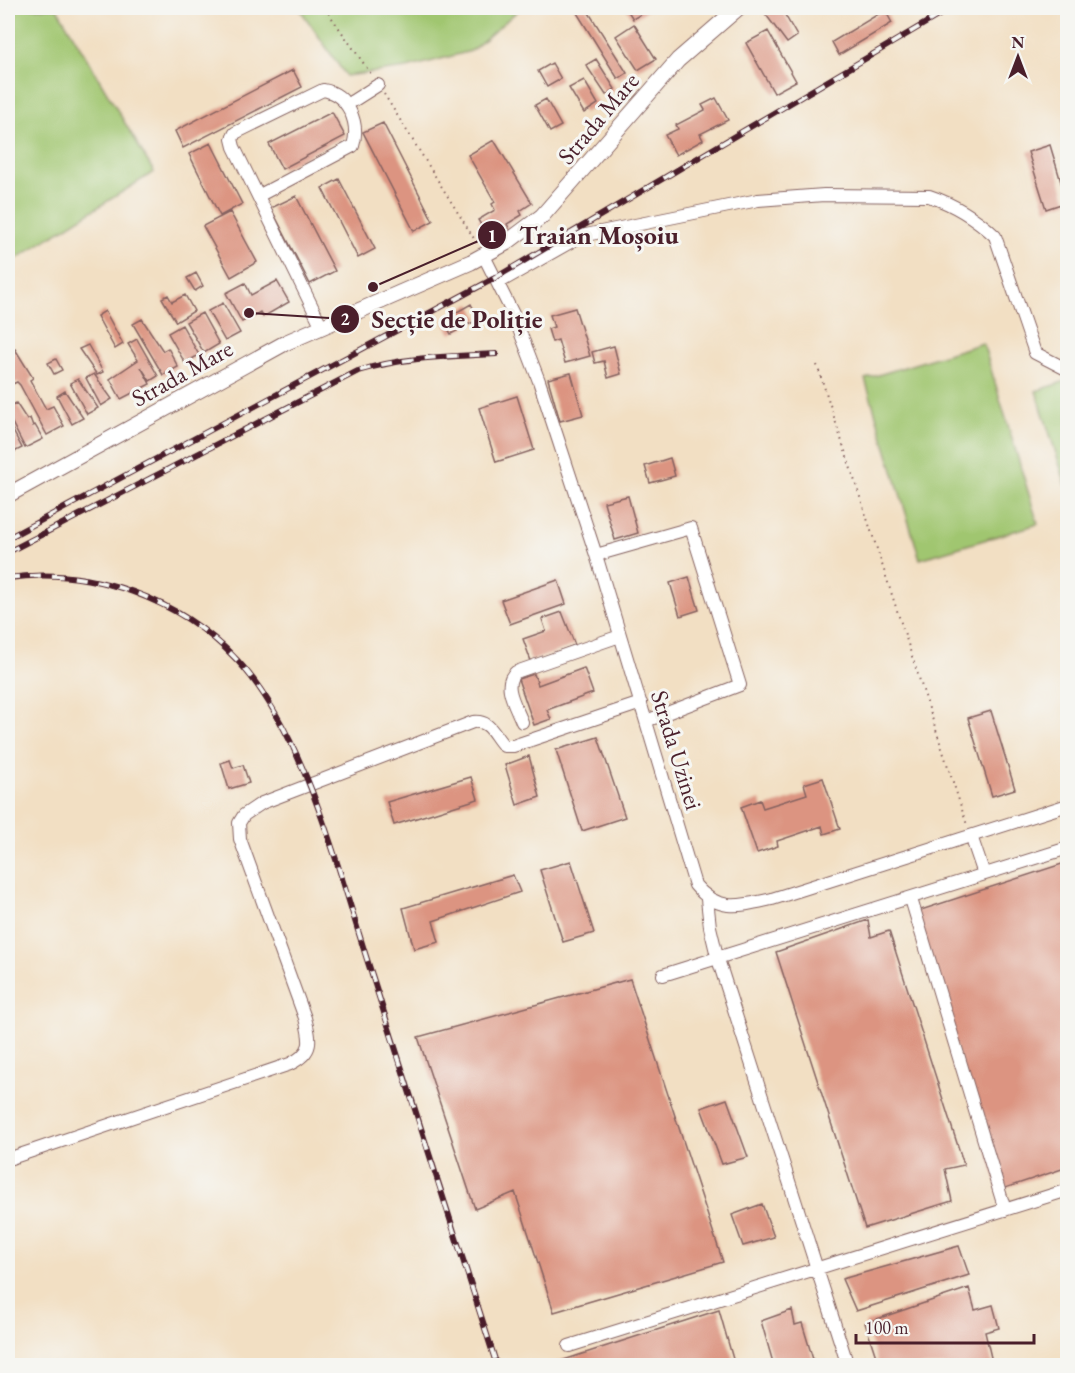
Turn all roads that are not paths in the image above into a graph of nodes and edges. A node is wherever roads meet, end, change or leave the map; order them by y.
1 (738, 8) edge
2 (378, 85) road end
3 (348, 104) junction
4 (258, 195) junction
5 (484, 256) junction
6 (498, 283) junction
7 (321, 326) junction
8 (1068, 370) edge
9 (8, 495) edge
10 (596, 555) junction
11 (620, 636) junction
12 (641, 703) junction
13 (646, 721) junction
14 (522, 722) dead end
15 (1068, 805) edge
16 (971, 836) junction
17 (1068, 848) edge
18 (984, 874) junction
19 (707, 899) junction
20 (911, 899) junction
21 (717, 956) junction
22 (663, 975) dead end
23 (8, 1159) edge
24 (1068, 1190) edge
25 (1005, 1210) junction
26 (816, 1267) junction
27 (570, 1346) dead end
28 (848, 1365) edge

1 - 5 main road, Strada Mare
2 - 3 street
3 - 4 street
3 - 4 street
4 - 7 street
5 - 6 street, Strada Uzinei
5 - 7 main road, Strada Mare
6 - 8 street
6 - 10 street, Strada Uzinei
7 - 9 main road, Strada Mare
10 - 11 street, Strada Uzinei
10 - 13 street
11 - 12 street, Strada Uzinei
11 - 14 street
12 - 13 street, Strada Uzinei
12 - 23 street
13 - 19 street, Strada Uzinei
15 - 16 street
16 - 18 street
16 - 19 street
17 - 18 street
18 - 20 street
19 - 21 street
20 - 21 street
20 - 25 street
21 - 22 street
21 - 26 street
24 - 25 street
25 - 26 street
26 - 27 street
26 - 28 street

